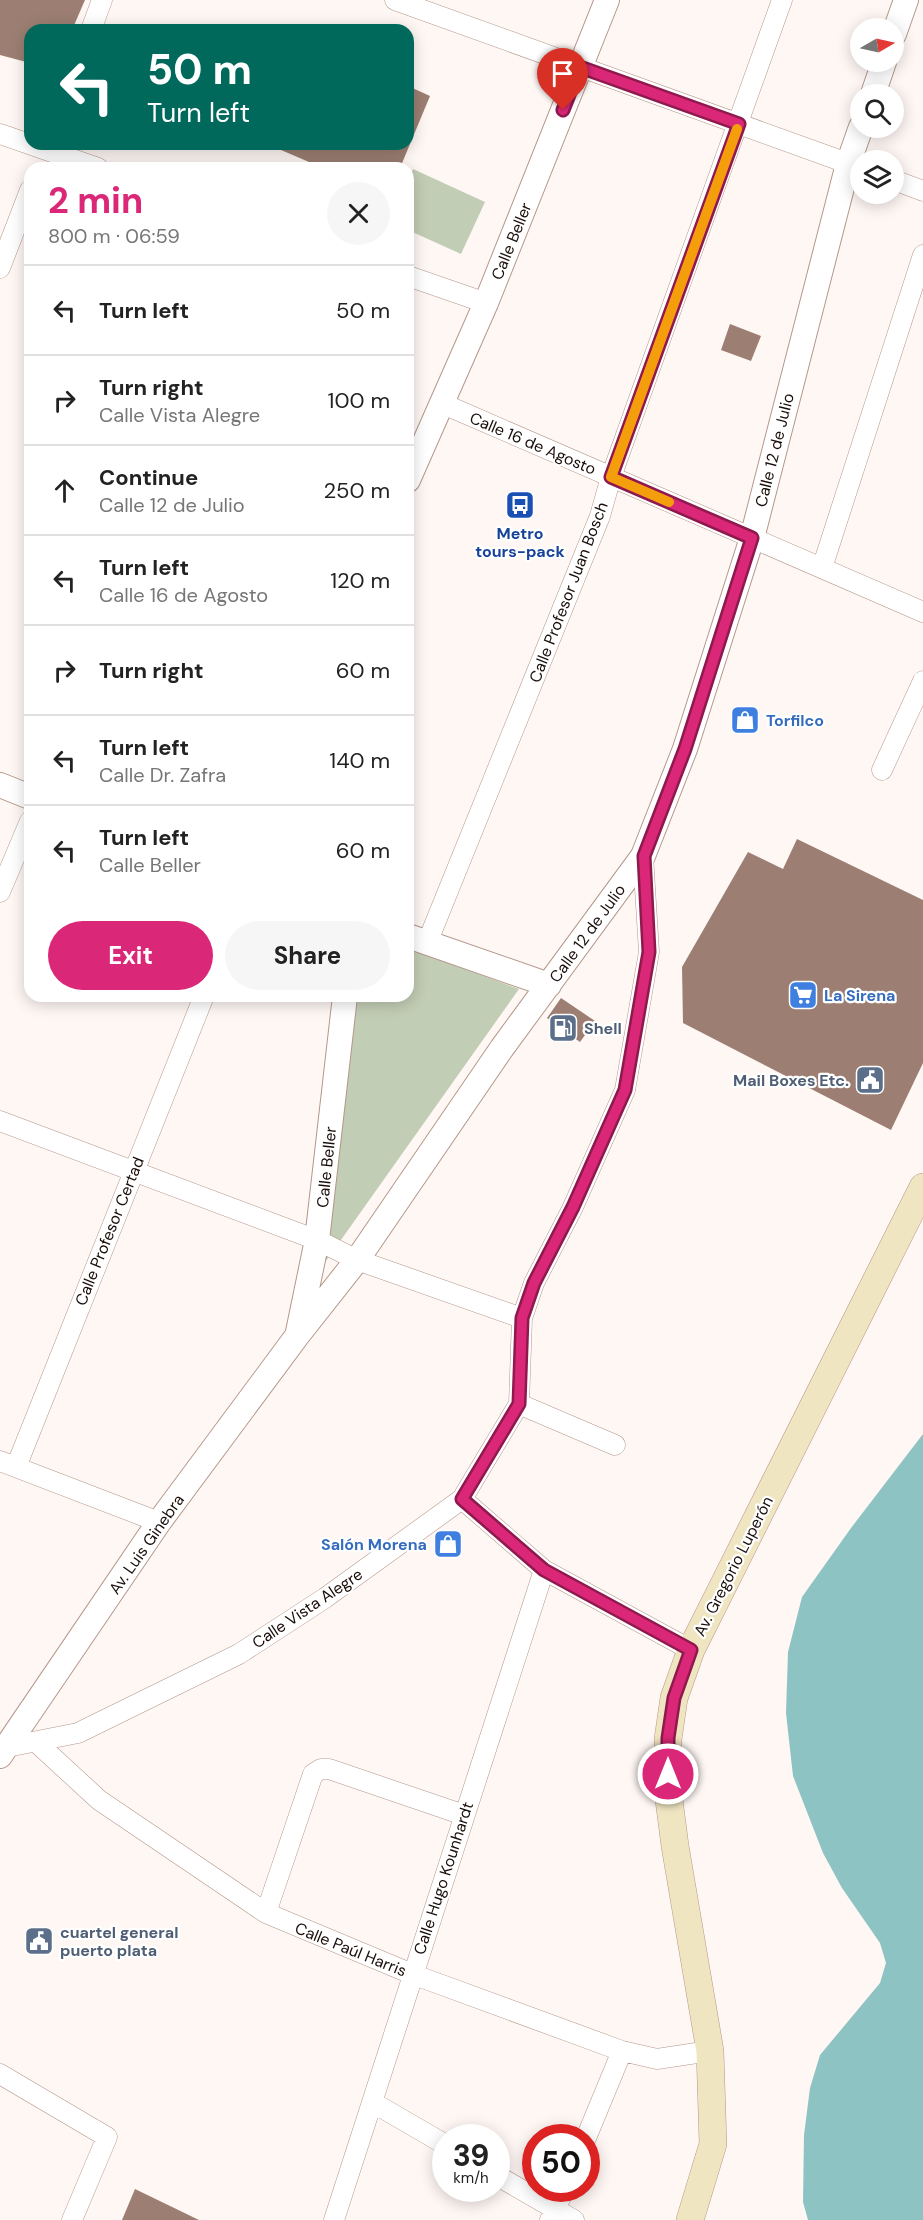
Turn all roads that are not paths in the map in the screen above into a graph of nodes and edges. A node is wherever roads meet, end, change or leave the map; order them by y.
1 (102, 0) edge
2 (395, 0) edge
3 (607, 0) edge
4 (782, 0) edge
5 (906, 0) edge
6 (428, 6) edge
7 (900, 18) edge
8 (92, 24) edge
9 (580, 67) junction
10 (739, 124) junction
11 (0, 134) edge
12 (24, 145) edge
13 (44, 154) edge
14 (75, 162) edge
15 (850, 165) edge
16 (850, 181) edge
17 (904, 184) edge
18 (923, 191) edge
19 (24, 206) edge
20 (923, 255) edge
21 (0, 268) edge
22 (414, 278) edge
23 (486, 303) junction
24 (441, 403) junction
25 (414, 466) edge
26 (611, 477) junction
27 (752, 538) junction
28 (822, 568) junction
29 (923, 612) edge
30 (923, 681) edge
31 (882, 770) dead end
32 (0, 785) edge
33 (24, 795) edge
34 (24, 835) edge
35 (644, 856) junction
36 (0, 892) edge
37 (418, 940) edge
38 (549, 985) junction
39 (202, 1002) edge
40 (344, 1002) edge
41 (0, 1121) edge
42 (133, 1171) junction
43 (923, 1187) edge
44 (317, 1240) junction
45 (357, 1260) junction
46 (522, 1318) junction
47 (297, 1336) junction
48 (519, 1404) junction
49 (615, 1445) dead end
50 (8, 1464) edge
51 (462, 1499) junction
52 (159, 1522) junction
53 (544, 1570) junction
54 (691, 1650) junction
55 (36, 1742) junction
56 (4, 1752) edge
57 (464, 1815) junction
58 (266, 1914) junction
59 (412, 1974) junction
60 (710, 2050) junction
61 (622, 2051) junction
62 (0, 2074) edge
63 (372, 2102) junction
64 (592, 2124) edge
65 (432, 2137) edge
66 (510, 2185) edge
67 (553, 2215) edge
68 (72, 2220) edge
69 (334, 2220) edge
70 (574, 2220) edge
71 (690, 2220) edge

1 - 8 street
2 - 6 street
3 - 9 street, Calle Beller
4 - 10 street, Calle Profesor Juan Bosch
5 - 7 street
6 - 9 street
9 - 10 street
9 - 23 street, Calle Beller
10 - 15 street
10 - 26 street, Calle Profesor Juan Bosch
11 - 12 street
13 - 14 street
16 - 27 street, Calle 12 de Julio
17 - 18 street
19 - 21 street
20 - 28 street
22 - 23 street
23 - 24 street, Calle Beller
24 - 25 street, Calle Beller
24 - 26 street, Calle 16 de Agosto
26 - 27 street, Calle 16 de Agosto
26 - 37 street, Calle Profesor Juan Bosch
27 - 28 street, Calle 16 de Agosto
27 - 35 street, Calle 12 de Julio
28 - 29 street, Calle 16 de Agosto
30 - 31 street
32 - 33 street
34 - 36 street
35 - 38 street, Calle 12 de Julio
35 - 46 street, Calle Vista Alegre
37 - 38 street
38 - 45 street, Calle 12 de Julio
39 - 42 street, Calle Profesor Certad
40 - 44 street, Calle Beller
41 - 42 street
42 - 44 street
42 - 50 street, Calle Profesor Certad
43 - 54 main road, Av. Gregorio Luperón
44 - 45 street
44 - 47 street, Calle Beller
45 - 46 street
45 - 47 street, Calle 12 de Julio
46 - 48 street, Calle Vista Alegre
47 - 52 street, Av. Luis Ginebra
48 - 49 street
48 - 51 street, Calle Vista Alegre
50 - 52 street
51 - 53 street
51 - 55 street, Calle Vista Alegre
52 - 56 street, Av. Luis Ginebra
53 - 54 street
53 - 57 street, Calle Hugo Kounhardt
54 - 60 main road, Av. Gregorio Luperón
55 - 56 street, Calle Vista Alegre
55 - 58 street, Calle Paúl Harris
57 - 58 street
57 - 59 street, Calle Hugo Kounhardt
58 - 59 street, Calle Paúl Harris
59 - 61 street, Calle Paúl Harris
59 - 63 street, Calle Hugo Kounhardt
60 - 61 street, Calle Paúl Harris
60 - 71 main road, Av. Gregorio Luperón
61 - 64 street
62 - 68 street
63 - 65 street
63 - 69 street, Calle Hugo Kounhardt
66 - 67 street
67 - 70 street

